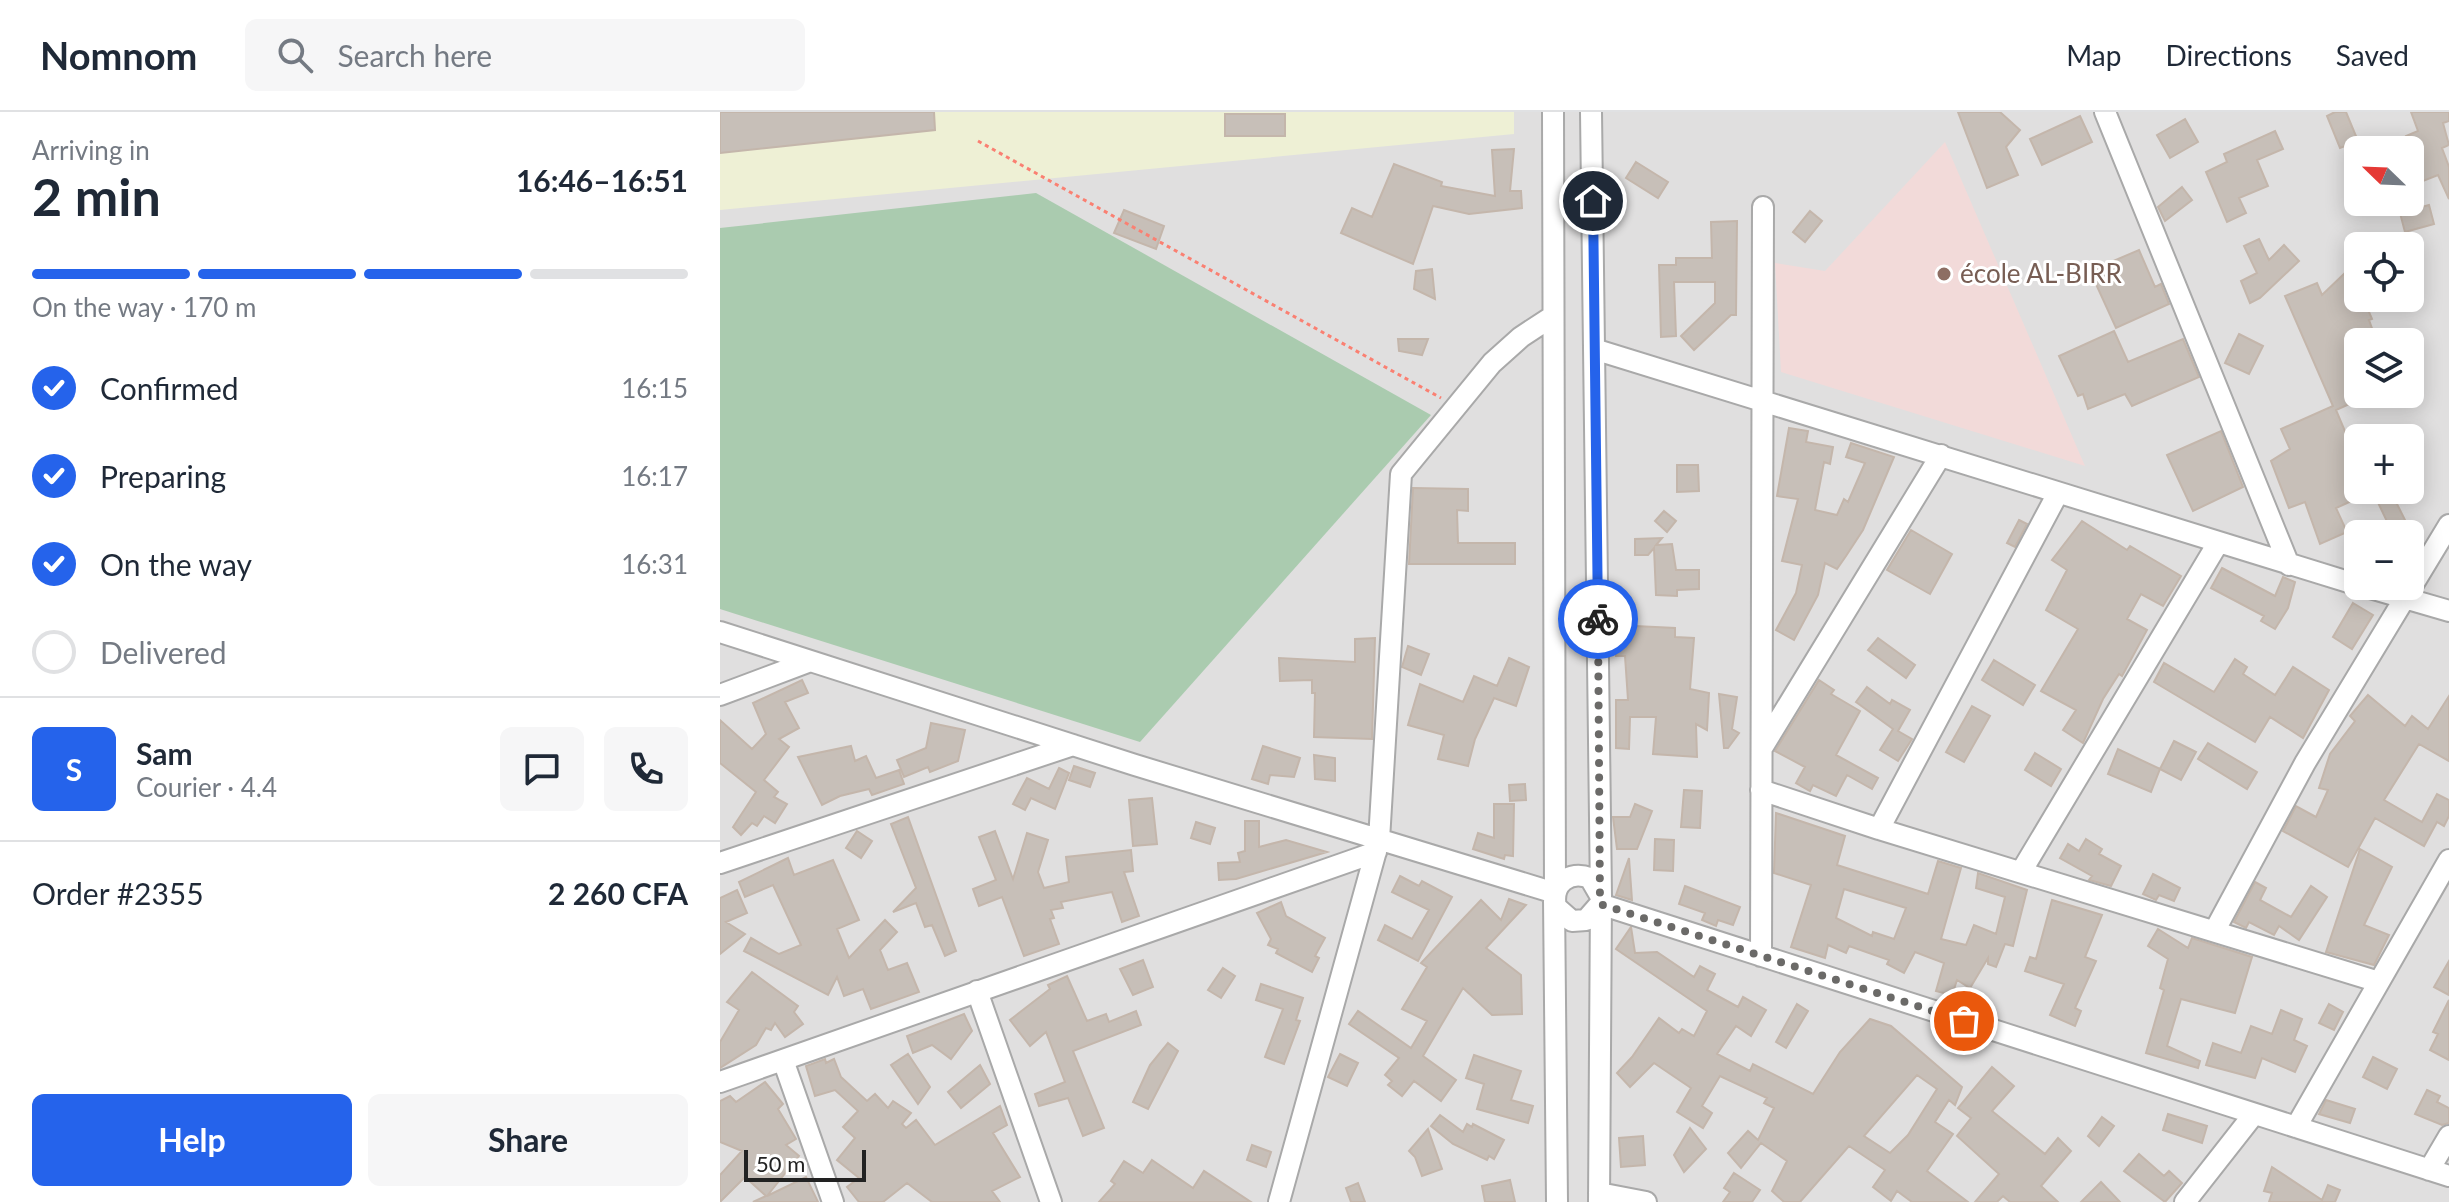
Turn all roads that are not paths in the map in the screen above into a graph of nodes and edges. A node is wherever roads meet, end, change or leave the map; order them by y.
1 (1553, 112) edge
2 (1591, 112) edge
3 (2105, 112) edge
4 (1763, 207) dead end
5 (1553, 316) junction
6 (1597, 350) junction
7 (1763, 401) junction
8 (1941, 455) junction
9 (2058, 493) junction
10 (2449, 525) edge
11 (2218, 543) junction
12 (2289, 565) junction
13 (2424, 567) edge
14 (2344, 580) edge
15 (2405, 600) edge
16 (2413, 600) edge
17 (2449, 611) edge
18 (720, 632) edge
19 (808, 662) junction
20 (720, 695) edge
21 (1073, 745) junction
22 (1761, 749) junction
23 (1761, 790) junction
24 (1879, 829) junction
25 (1378, 846) junction
26 (2449, 860) edge
27 (720, 863) edge
28 (2021, 872) junction
29 (1555, 896) junction
30 (1601, 900) junction
31 (2215, 930) junction
32 (1761, 956) junction
33 (2379, 982) junction
34 (977, 991) junction
35 (783, 1060) junction
36 (720, 1082) edge
37 (2254, 1114) junction
38 (2296, 1127) junction
39 (2449, 1136) edge
40 (2429, 1170) junction
41 (2449, 1176) edge
42 (1599, 1198) edge
43 (833, 1202) edge
44 (1051, 1202) edge
45 (1279, 1202) edge
46 (1557, 1202) edge
47 (1646, 1202) edge
48 (2185, 1202) edge

1 - 5 street
2 - 6 street
3 - 12 street
4 - 7 street
5 - 25 street
5 - 29 street
6 - 7 street
6 - 30 street
7 - 8 street
7 - 22 street
8 - 9 street
8 - 22 street
9 - 11 street
9 - 24 street
10 - 13 street
11 - 12 street
11 - 28 street
12 - 14 street
15 - 31 street
16 - 17 street
18 - 19 street
19 - 20 street
19 - 21 street
21 - 25 street
21 - 27 street
22 - 23 street
23 - 24 street
23 - 32 street
24 - 28 street
25 - 29 street
25 - 34 street
25 - 45 street
26 - 33 street
28 - 31 street
29 - 30 street
29 - 30 street
29 - 46 street
30 - 32 street
30 - 42 street
31 - 33 street
32 - 37 street
33 - 38 street
34 - 35 street
34 - 44 street
35 - 36 street
35 - 43 street
37 - 38 street
37 - 48 street
38 - 40 street
39 - 40 street
40 - 41 street
42 - 47 street

